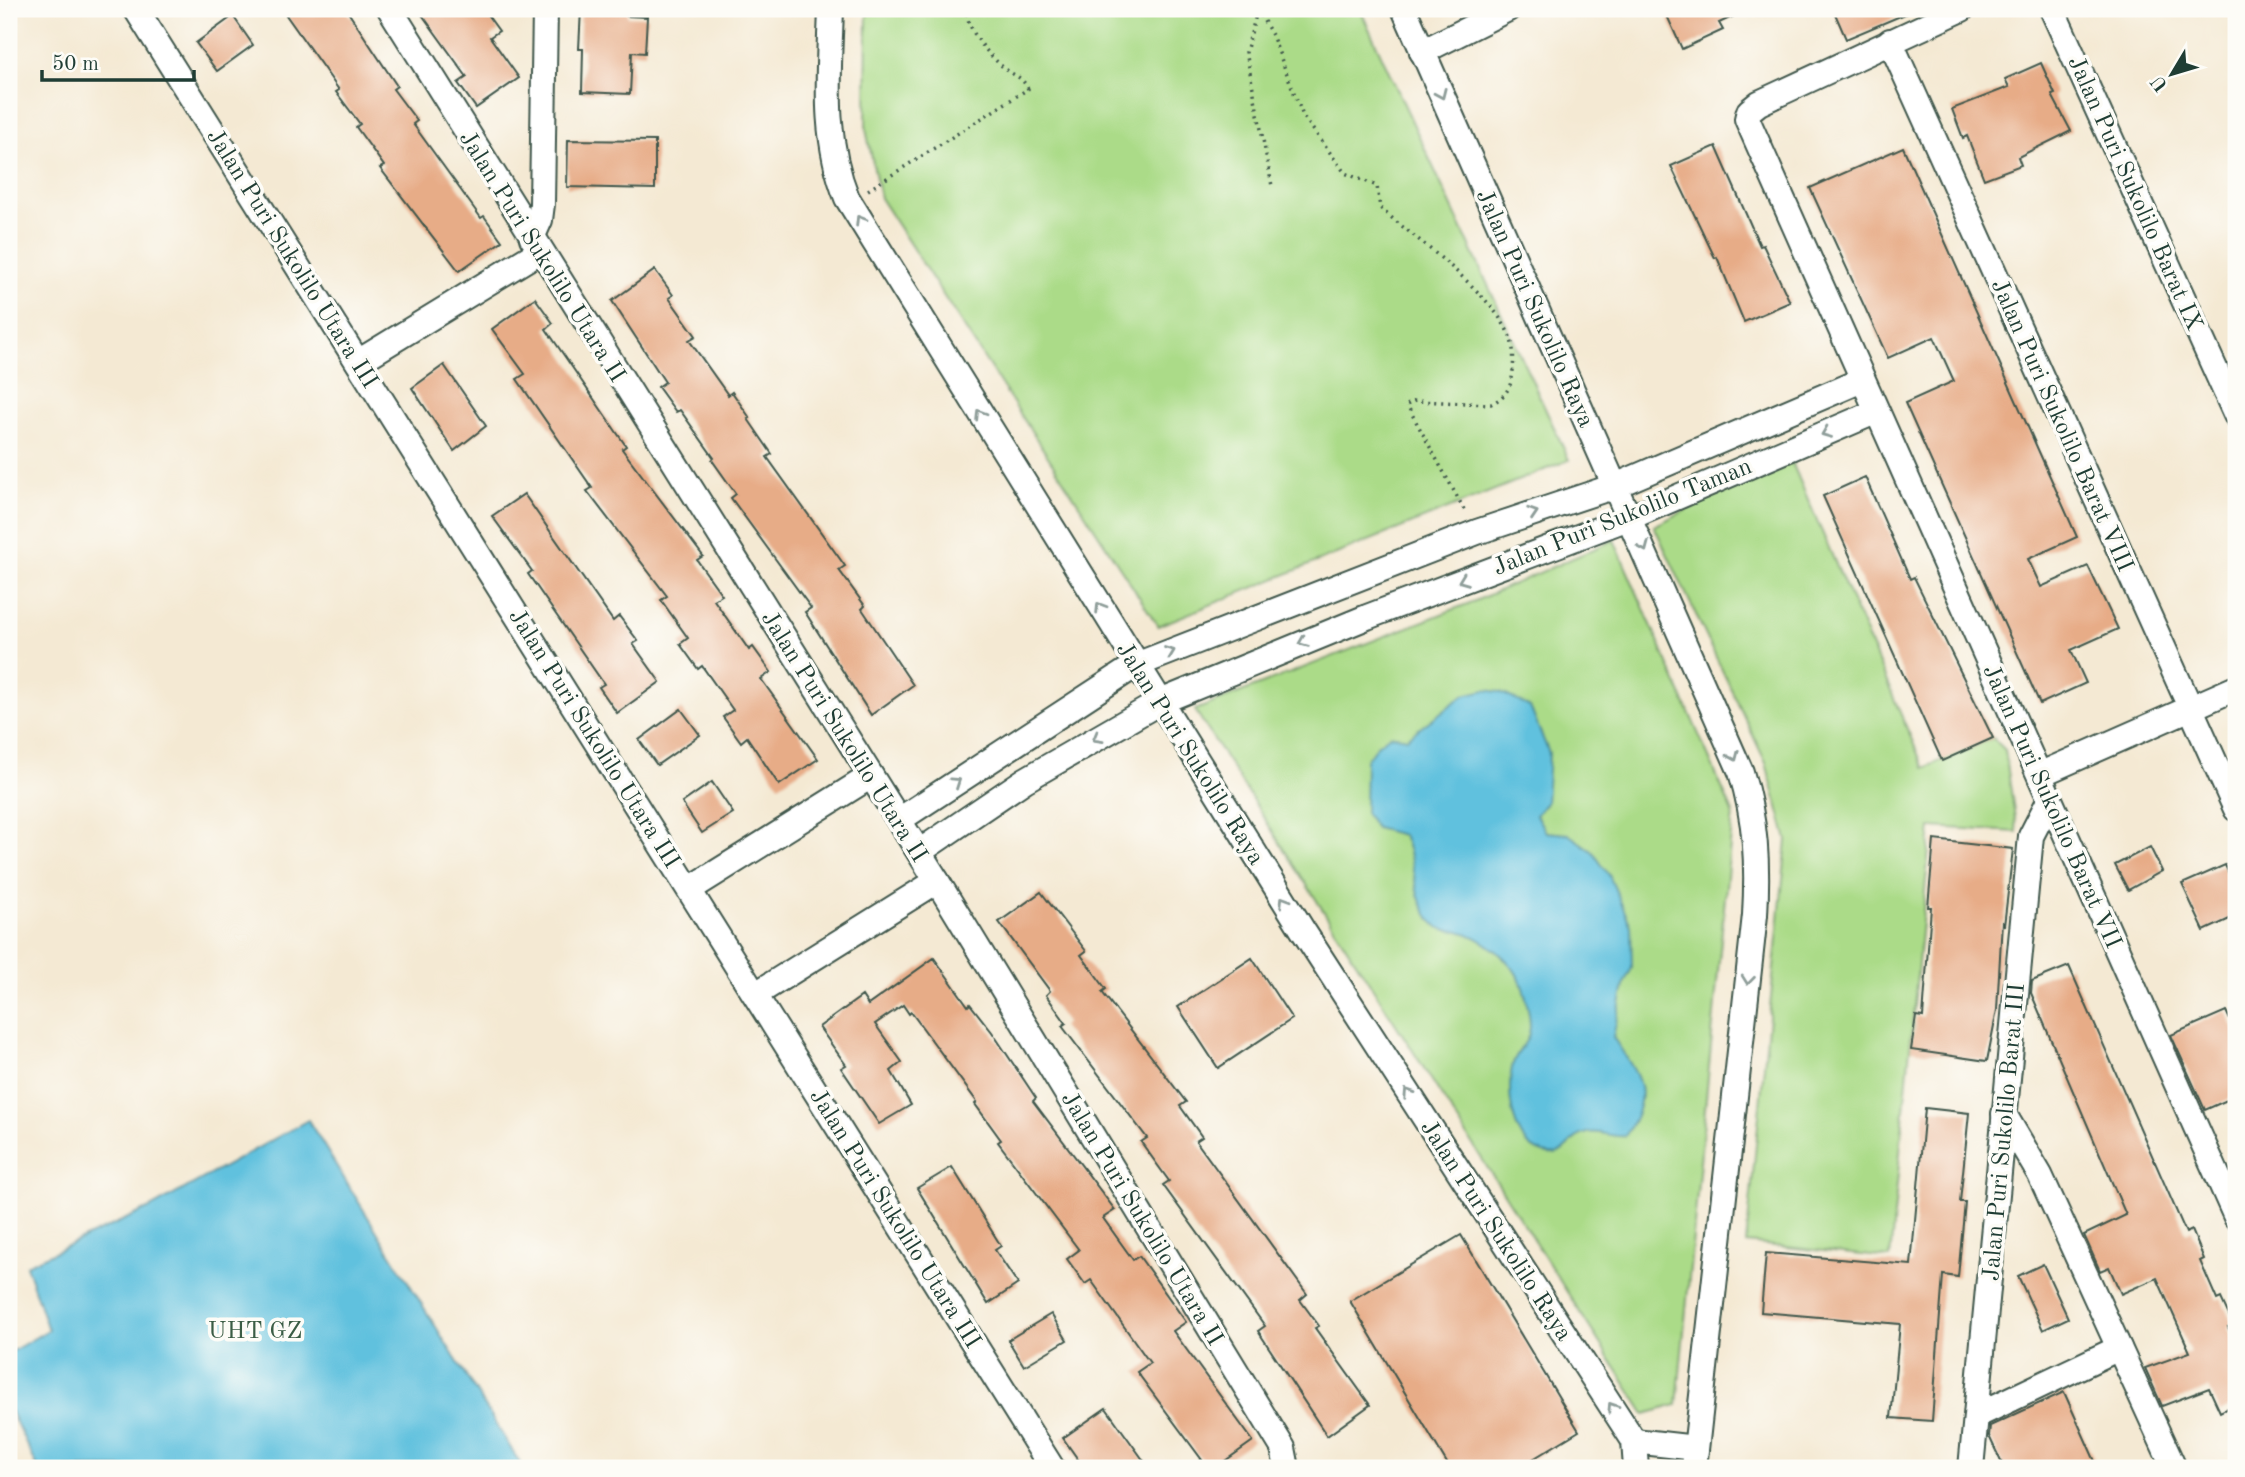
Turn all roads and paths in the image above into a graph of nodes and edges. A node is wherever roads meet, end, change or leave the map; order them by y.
1 (136, 9) edge
2 (390, 9) edge
3 (545, 9) edge
4 (831, 9) edge
5 (966, 9) edge
6 (1257, 9) edge
7 (1406, 9) edge
8 (1508, 9) edge
9 (1962, 9) edge
10 (2052, 9) edge
11 (1890, 41) junction
12 (1422, 52) junction
13 (1272, 186) dead end
14 (846, 198) junction
15 (536, 245) junction
16 (358, 362) junction
17 (1869, 396) junction
18 (2236, 415) edge
19 (1726, 437) junction
20 (1738, 470) junction
21 (1615, 486) junction
22 (1631, 517) junction
23 (1477, 532) junction
24 (1354, 579) junction
25 (1367, 617) junction
26 (1136, 665) junction
27 (2236, 688) edge
28 (1160, 702) junction
29 (2191, 707) junction
30 (1029, 735) junction
31 (1048, 767) junction
32 (2041, 774) junction
33 (871, 776) junction
34 (2049, 801) junction
35 (2236, 809) edge
36 (899, 820) junction
37 (919, 852) junction
38 (937, 881) junction
39 (690, 889) junction
40 (756, 994) junction
41 (2004, 1114) junction
42 (2236, 1217) edge
43 (2119, 1348) junction
44 (1978, 1415) junction
45 (1634, 1441) junction
46 (1695, 1458) edge
47 (1052, 1468) edge
48 (1287, 1468) edge
49 (1636, 1468) edge
50 (1971, 1468) edge
51 (2174, 1468) edge

1 - 16 street, Jalan Puri Sukolilo Utara III
2 - 15 street, Jalan Puri Sukolilo Utara II
3 - 15 street
4 - 14 street, Jalan Puri Sukolilo Raya
5 - 14 path
6 - 13 path
6 - 23 path
7 - 12 street, Jalan Puri Sukolilo Raya
8 - 12 street
9 - 11 street
10 - 18 street, Jalan Puri Sukolilo Barat IX
11 - 17 street, Jalan Puri Sukolilo Barat VII
11 - 29 street, Jalan Puri Sukolilo Barat VIII
12 -> 21 street, Jalan Puri Sukolilo Raya
26 -> 14 street, Jalan Puri Sukolilo Raya
15 - 16 street
15 - 33 street, Jalan Puri Sukolilo Utara II
16 - 39 street, Jalan Puri Sukolilo Utara III
17 - 19 street, Jalan Puri Sukolilo Taman
17 -> 20 street, Jalan Puri Sukolilo Taman
17 - 32 street, Jalan Puri Sukolilo Barat VII
19 - 20 street
19 - 21 street, Jalan Puri Sukolilo Taman
20 - 22 street, Jalan Puri Sukolilo Taman
21 - 22 street, Jalan Puri Sukolilo Raya
23 -> 21 street, Jalan Puri Sukolilo Taman
22 -> 25 street, Jalan Puri Sukolilo Taman
22 -> 46 street, Jalan Puri Sukolilo Raya
23 - 24 street, Jalan Puri Sukolilo Taman
24 - 25 street
26 -> 24 street, Jalan Puri Sukolilo Taman
25 -> 28 street, Jalan Puri Sukolilo Taman
26 - 28 street, Jalan Puri Sukolilo Raya
26 - 30 street, Jalan Puri Sukolilo Taman
27 - 29 street
28 -> 31 street, Jalan Puri Sukolilo Taman
45 -> 28 street, Jalan Puri Sukolilo Raya
29 - 32 street
29 - 35 street, Jalan Puri Sukolilo Barat VIII
30 - 31 street
36 -> 30 street, Jalan Puri Sukolilo Taman
31 - 37 street, Jalan Puri Sukolilo Taman
32 - 34 street, Jalan Puri Sukolilo Barat VII
33 - 36 street, Jalan Puri Sukolilo Utara II
33 - 39 street
34 - 41 street, Jalan Puri Sukolilo Barat III
34 - 42 street, Jalan Puri Sukolilo Barat VII
36 - 37 street, Jalan Puri Sukolilo Utara II
37 - 38 street, Jalan Puri Sukolilo Utara II
38 - 40 street
38 - 48 street, Jalan Puri Sukolilo Utara II
39 - 40 street, Jalan Puri Sukolilo Utara III
40 - 47 street, Jalan Puri Sukolilo Utara III
41 - 43 street
41 - 44 street, Jalan Puri Sukolilo Barat III
43 - 44 street
43 - 51 street
44 - 50 street, Jalan Puri Sukolilo Barat III
45 - 46 street
45 - 49 street, Jalan Puri Sukolilo Raya

